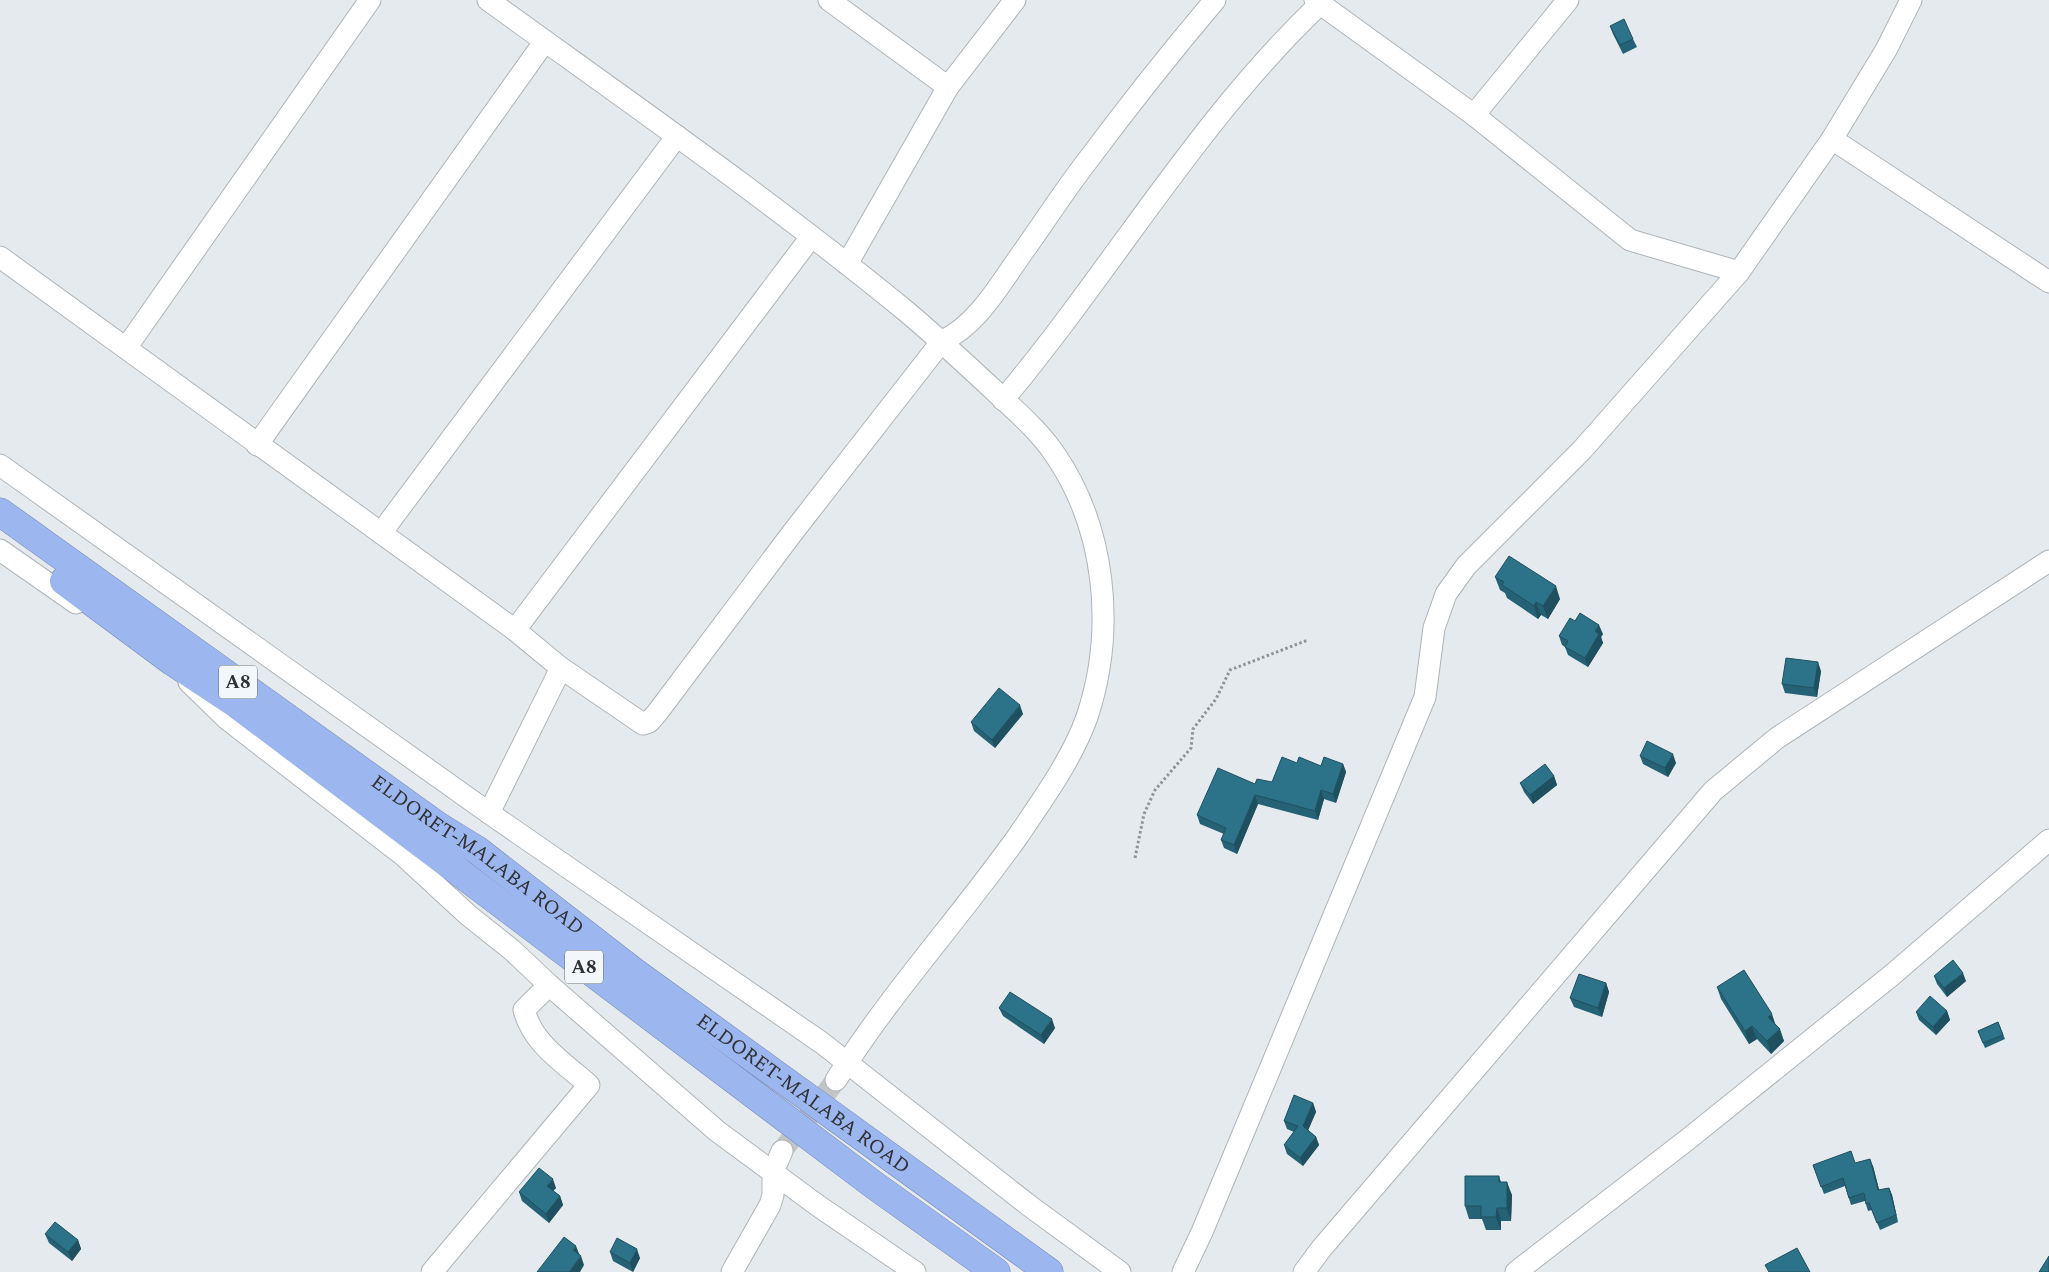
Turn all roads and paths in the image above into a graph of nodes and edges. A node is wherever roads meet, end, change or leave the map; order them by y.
1 (370, 0) edge
2 (488, 0) edge
3 (829, 0) edge
4 (1015, 0) edge
5 (1214, 0) edge
6 (1568, 0) edge
7 (1911, 0) edge
8 (1317, 2) edge
9 (544, 41) junction
10 (948, 87) junction
11 (1474, 115) junction
12 (677, 136) junction
13 (1832, 139) junction
14 (811, 237) junction
15 (0, 257) edge
16 (847, 264) junction
17 (1739, 272) junction
18 (2049, 282) edge
19 (942, 341) junction
20 (126, 348) junction
21 (1003, 400) junction
22 (257, 445) junction
23 (0, 465) edge
24 (0, 512) edge
25 (381, 533) junction
26 (0, 534) edge
27 (0, 550) edge
28 (2049, 561) edge
29 (515, 630) junction
30 (1308, 640) dead end
31 (561, 668) junction
32 (489, 813) junction
33 (2049, 840) edge
34 (1135, 858) dead end
35 (549, 985) junction
36 (848, 1062) junction
37 (836, 1080) tunnel mouth
38 (782, 1152) tunnel mouth
39 (773, 1172) junction
40 (1053, 1271) edge
41 (432, 1272) edge
42 (732, 1272) edge
43 (915, 1272) edge
44 (996, 1272) edge
45 (1120, 1272) edge
46 (1183, 1272) edge
47 (1304, 1272) edge
48 (1516, 1272) edge

1 - 20 street
2 - 9 street
3 - 10 street
4 - 10 street
5 - 19 street
6 - 11 street
7 - 13 street
8 - 11 street
8 - 21 street
9 - 12 street
9 - 22 street
10 - 16 street
11 - 17 street
12 - 14 street
12 - 25 street
13 - 17 street
13 - 18 street
14 - 16 street
14 - 29 street
15 - 20 street
16 - 19 street
17 - 46 street
19 - 21 street
19 - 31 street
20 - 22 street
21 - 36 street
22 - 25 street
23 - 32 street
24 - 40 highway, ELDORET-MALABA ROAD / A8
25 - 29 street
26 - 44 highway, ELDORET-MALABA ROAD / A8
27 - 35 street, ELDORET-MALABA ROAD
28 - 47 street
29 - 31 street
30 - 34 path
31 - 32 street
32 - 36 street
33 - 48 street
35 - 39 street, ELDORET-MALABA ROAD
35 - 41 street
36 - 37 street
36 - 45 street
38 - 39 street
39 - 42 street
39 - 43 street, ELDORET-MALABA ROAD

